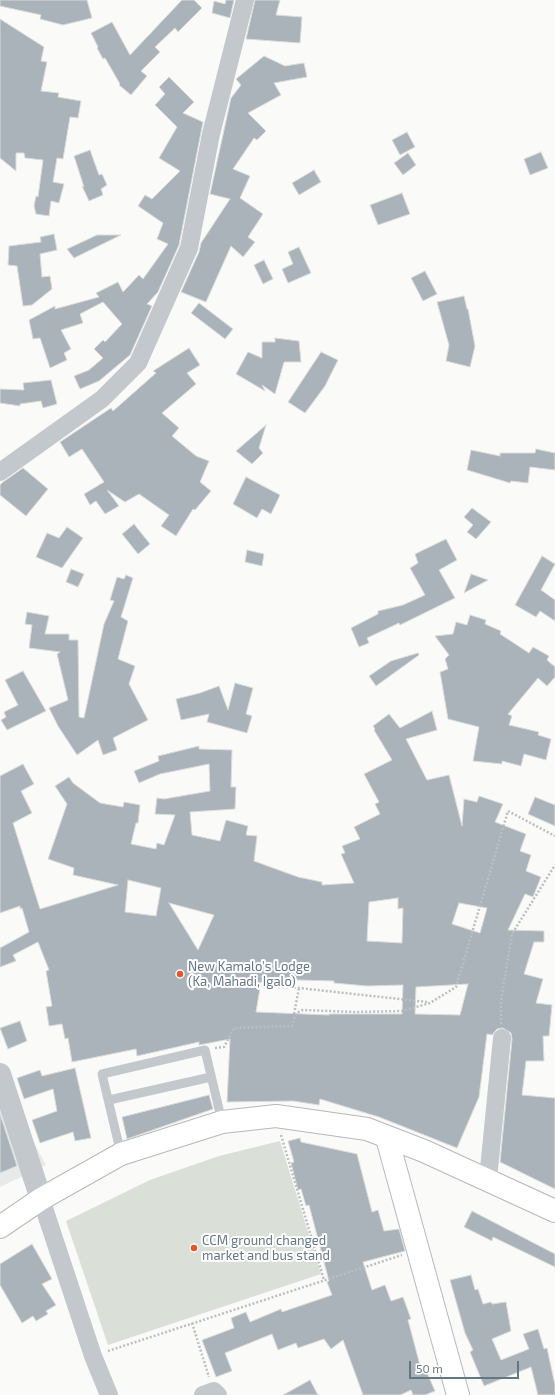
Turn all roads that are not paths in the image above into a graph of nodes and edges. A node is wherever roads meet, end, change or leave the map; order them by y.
1 (245, 0) edge
2 (0, 472) edge
3 (502, 1038) road end
4 (0, 1074) edge
5 (211, 1077) junction
6 (109, 1100) junction
7 (222, 1122) junction
8 (387, 1138) junction
9 (121, 1154) junction
10 (488, 1179) junction
11 (41, 1199) junction
12 (555, 1211) edge
13 (0, 1227) edge
14 (109, 1395) edge
15 (458, 1395) edge

1 - 2 street
3 - 10 street
4 - 11 street
5 - 6 lane
5 - 6 lane
5 - 7 lane
6 - 9 lane
7 - 8 main road
7 - 9 main road
8 - 10 main road
8 - 15 main road
9 - 11 main road
10 - 12 main road
11 - 13 main road
11 - 14 street

